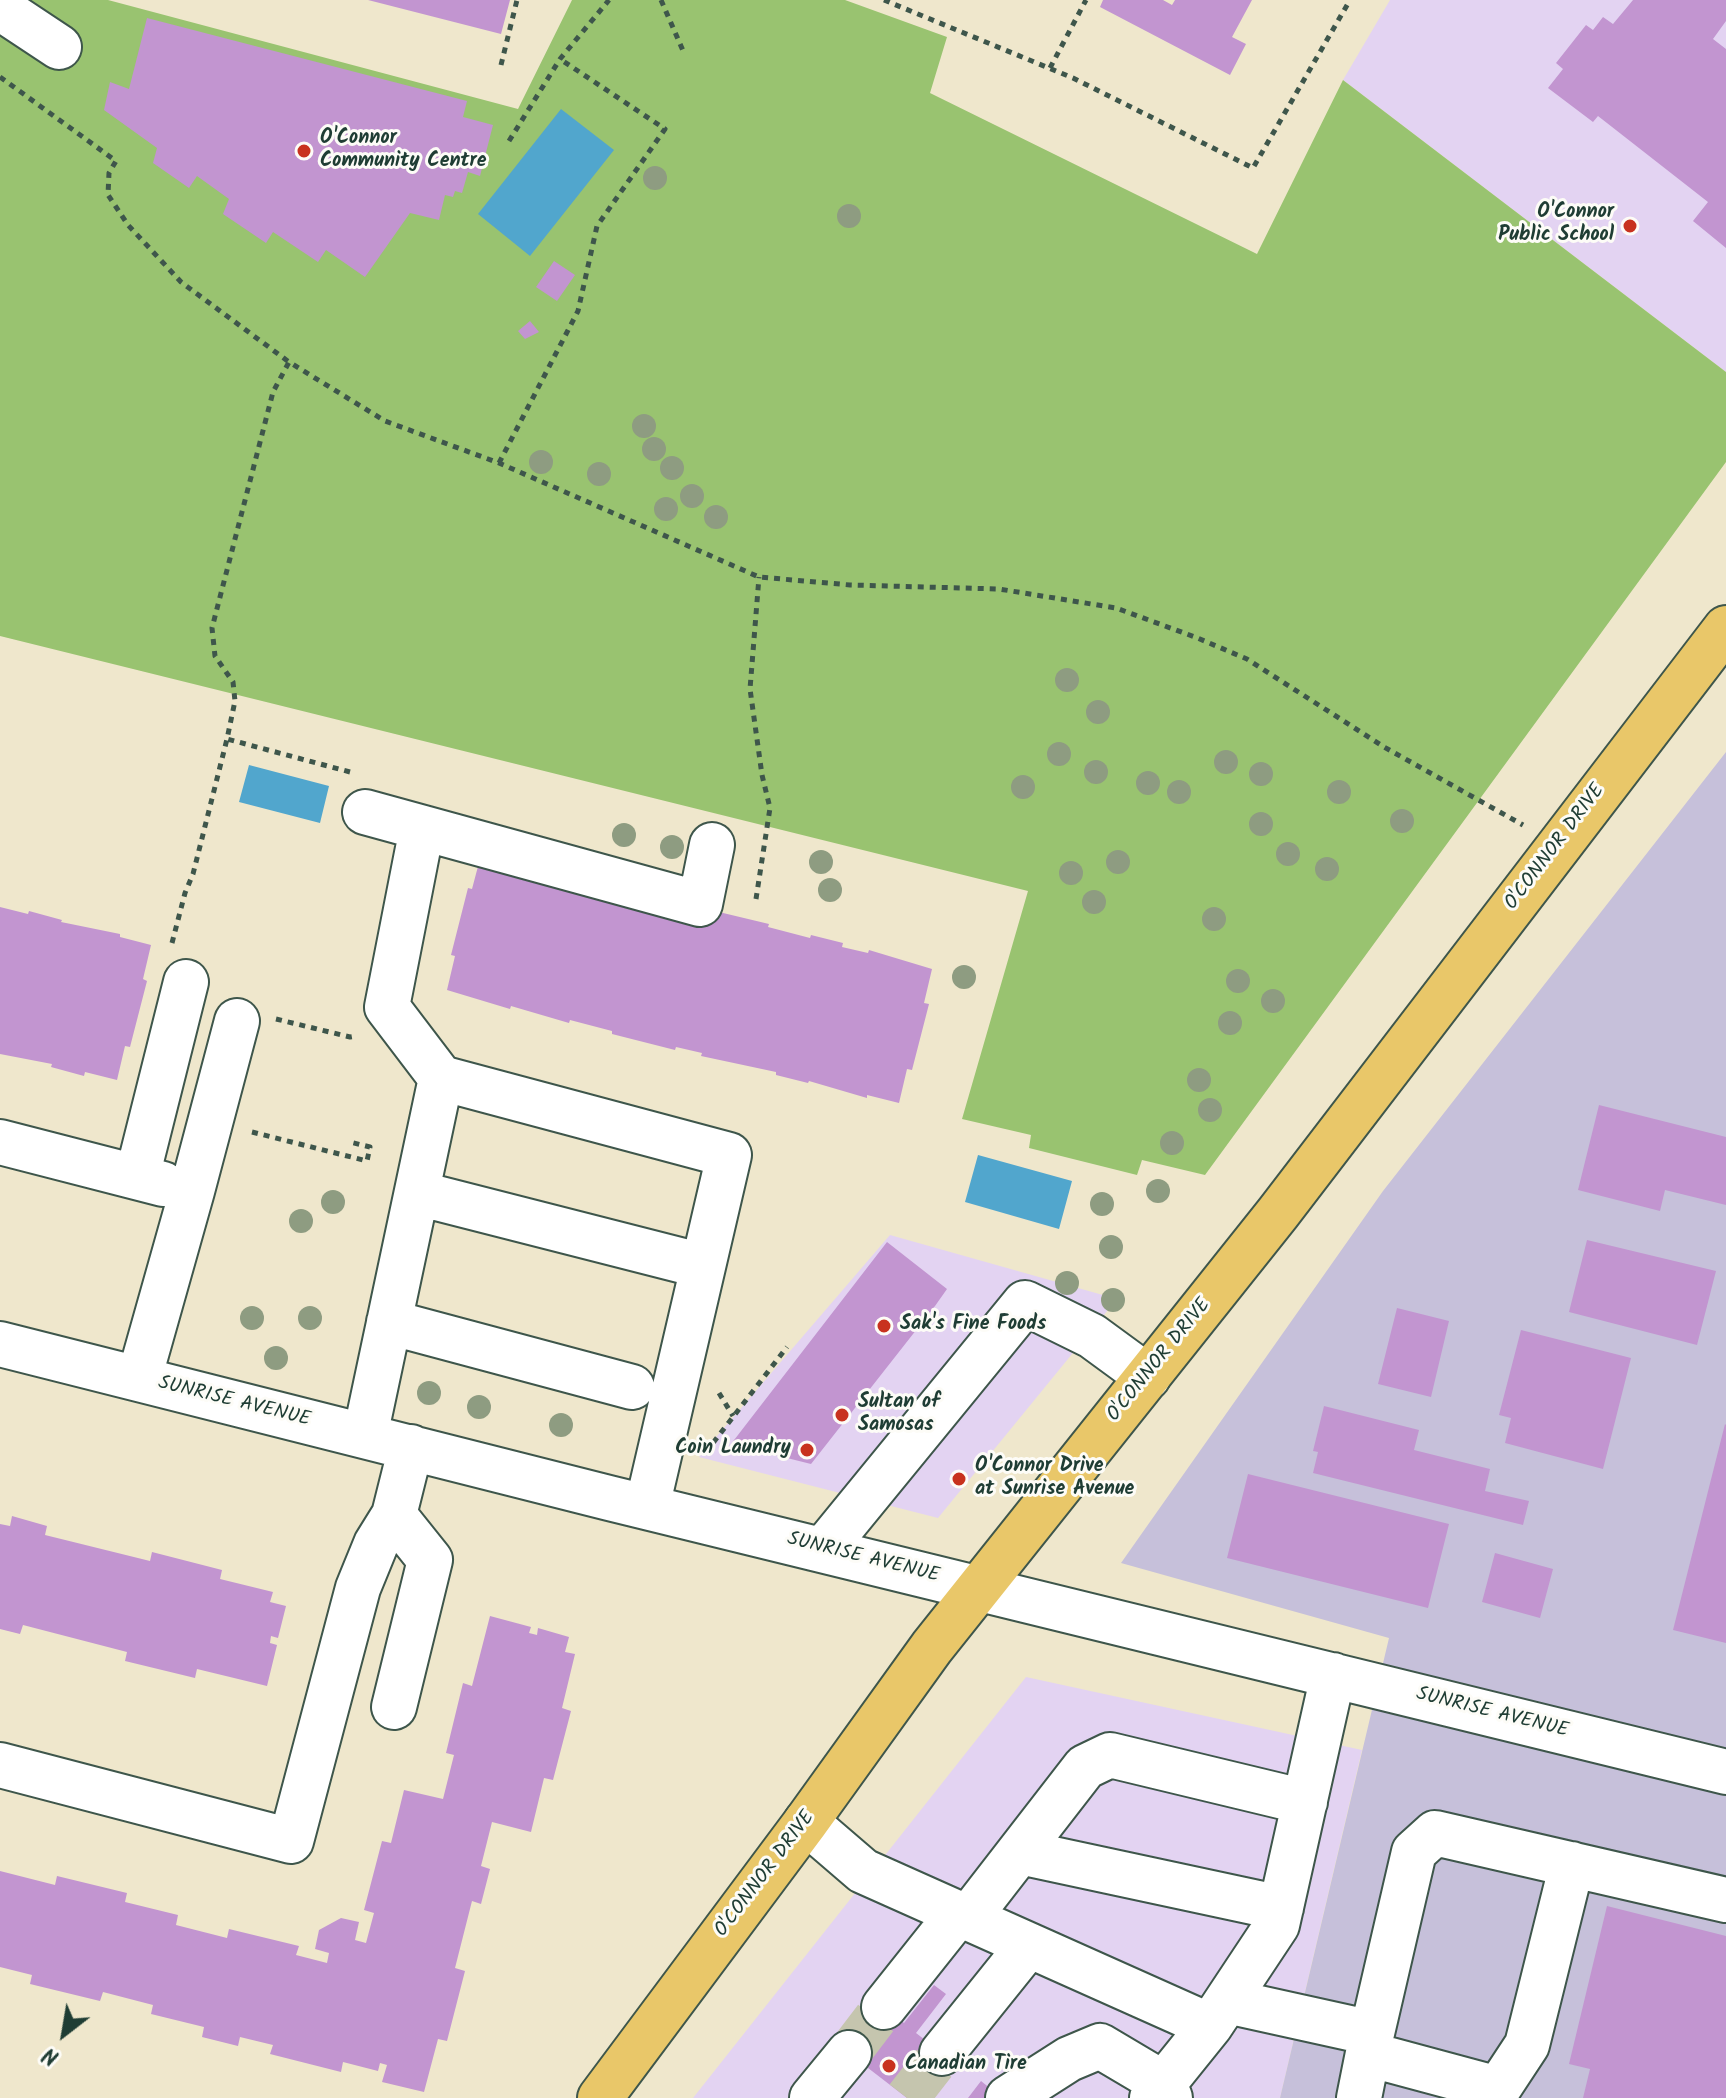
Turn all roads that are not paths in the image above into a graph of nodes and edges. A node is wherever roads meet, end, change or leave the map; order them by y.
1 (0, 8) edge
2 (59, 47) dead end
3 (1726, 628) edge
4 (362, 793) road end
5 (422, 828) junction
6 (712, 845) dead end
7 (186, 982) dead end
8 (250, 1018) road end
9 (441, 1078) junction
10 (0, 1142) edge
11 (137, 1177) junction
12 (192, 1191) junction
13 (417, 1193) junction
14 (703, 1266) junction
15 (389, 1322) junction
16 (0, 1344) edge
17 (1148, 1377) junction
18 (139, 1379) junction
19 (632, 1387) dead end
20 (365, 1436) junction
21 (411, 1447) junction
22 (647, 1507) junction
23 (394, 1515) junction
24 (823, 1550) junction
25 (979, 1588) junction
26 (1333, 1675) junction
27 (394, 1707) dead end
28 (0, 1765) edge
29 (1726, 1772) edge
30 (1305, 1802) junction
31 (806, 1822) junction
32 (1020, 1852) junction
33 (1572, 1864) junction
34 (1726, 1900) edge
35 (1281, 1908) junction
36 (963, 1916) junction
37 (1028, 1946) junction
38 (884, 2007) tunnel mouth
39 (1218, 2014) junction
40 (1370, 2043) junction
41 (849, 2053) tunnel mouth
42 (942, 2053) tunnel mouth
43 (1069, 2059) junction
44 (1162, 2093) edge
45 (1497, 2093) edge
46 (600, 2098) edge
47 (812, 2098) edge
48 (1008, 2098) edge
49 (1050, 2098) edge
50 (1359, 2098) edge

1 - 2 street
3 - 17 main road, O'CONNOR DRIVE
4 - 5 street
5 - 6 street
5 - 9 street
7 - 11 street
8 - 12 street
9 - 13 street
9 - 14 street
10 - 11 street
11 - 12 street
12 - 18 street
13 - 14 street
13 - 15 street
14 - 22 street
15 - 19 street
15 - 20 street
16 - 18 street, SUNRISE AVENUE
17 - 24 street
17 - 25 main road, O'CONNOR DRIVE
18 - 20 street, SUNRISE AVENUE
20 - 21 street, SUNRISE AVENUE
21 - 22 street, SUNRISE AVENUE
21 - 23 street
22 - 24 street, SUNRISE AVENUE
23 - 27 street
23 - 28 street
24 - 25 street, SUNRISE AVENUE
25 - 26 street, SUNRISE AVENUE
25 - 31 main road, O'CONNOR DRIVE
26 - 29 street, SUNRISE AVENUE
26 - 30 street
30 - 32 street
30 - 35 street
31 - 36 street
31 - 46 main road, O'CONNOR DRIVE
32 - 35 street
32 - 36 street
33 - 34 street
33 - 40 street
33 - 45 street
35 - 39 street
36 - 37 street
36 - 38 street
37 - 39 street
37 - 42 street
39 - 40 street
39 - 44 street
40 - 45 street
40 - 50 street
41 - 47 street
43 - 44 street
43 - 48 street
43 - 49 street

